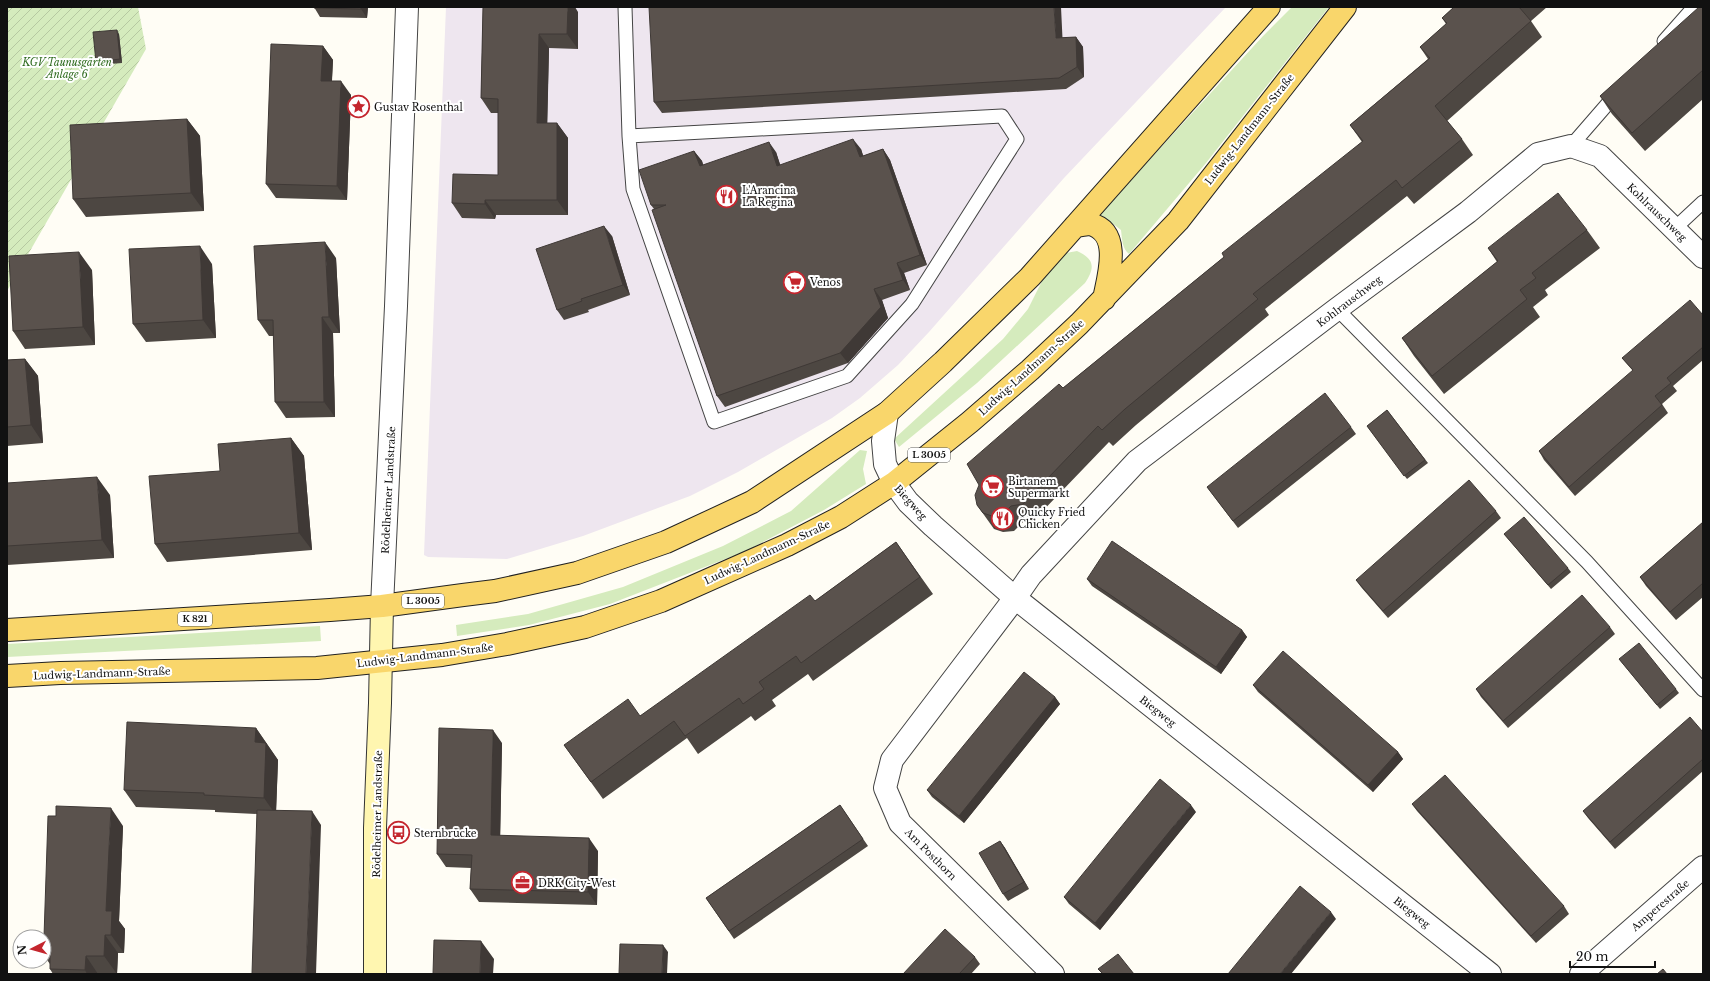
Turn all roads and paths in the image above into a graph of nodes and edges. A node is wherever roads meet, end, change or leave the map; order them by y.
1 (407, 7) edge
2 (625, 7) edge
3 (1269, 7) edge
4 (1345, 7) edge
5 (1694, 7) edge
6 (1653, 53) edge
7 (1627, 82) edge
8 (629, 136) junction
9 (1571, 146) junction
10 (1703, 202) edge
11 (1075, 226) junction
12 (1674, 229) junction
13 (1703, 257) edge
14 (1104, 299) junction
15 (1337, 309) junction
16 (887, 412) junction
17 (894, 484) junction
18 (1015, 598) junction
19 (382, 606) junction
20 (7, 630) edge
21 (381, 660) junction
22 (7, 676) edge
23 (1703, 690) edge
24 (1703, 867) edge
25 (375, 974) edge
26 (1053, 974) edge
27 (1490, 974) edge
28 (1581, 974) edge

1 - 19 street, Rödelheimer Landstraße
2 - 8 lane
3 - 11 main road, L 3005
4 - 14 main road, Ludwig-Landmann-Straße / L 3005
5 - 6 lane
7 - 9 lane
8 - 8 lane
9 - 12 street, Kohlrauschweg
9 - 15 street, Kohlrauschweg
10 - 12 lane
11 - 14 main road
11 - 16 main road, L 3005
12 - 13 street, Kohlrauschweg
14 - 17 main road, Ludwig-Landmann-Straße / L 3005
15 - 18 street, Kohlrauschweg
15 - 23 lane
16 - 17 street, Biegweg
16 - 19 main road, L 3005
17 - 18 street, Biegweg
17 - 21 main road, Ludwig-Landmann-Straße / L 3005
18 - 26 street, Am Posthorn
18 - 27 street, Biegweg
19 - 20 main road, K 821
19 - 21 main road, Rödelheimer Landstraße
21 - 22 main road, Ludwig-Landmann-Straße
21 - 25 main road, Rödelheimer Landstraße
24 - 28 street, Amperestraße

